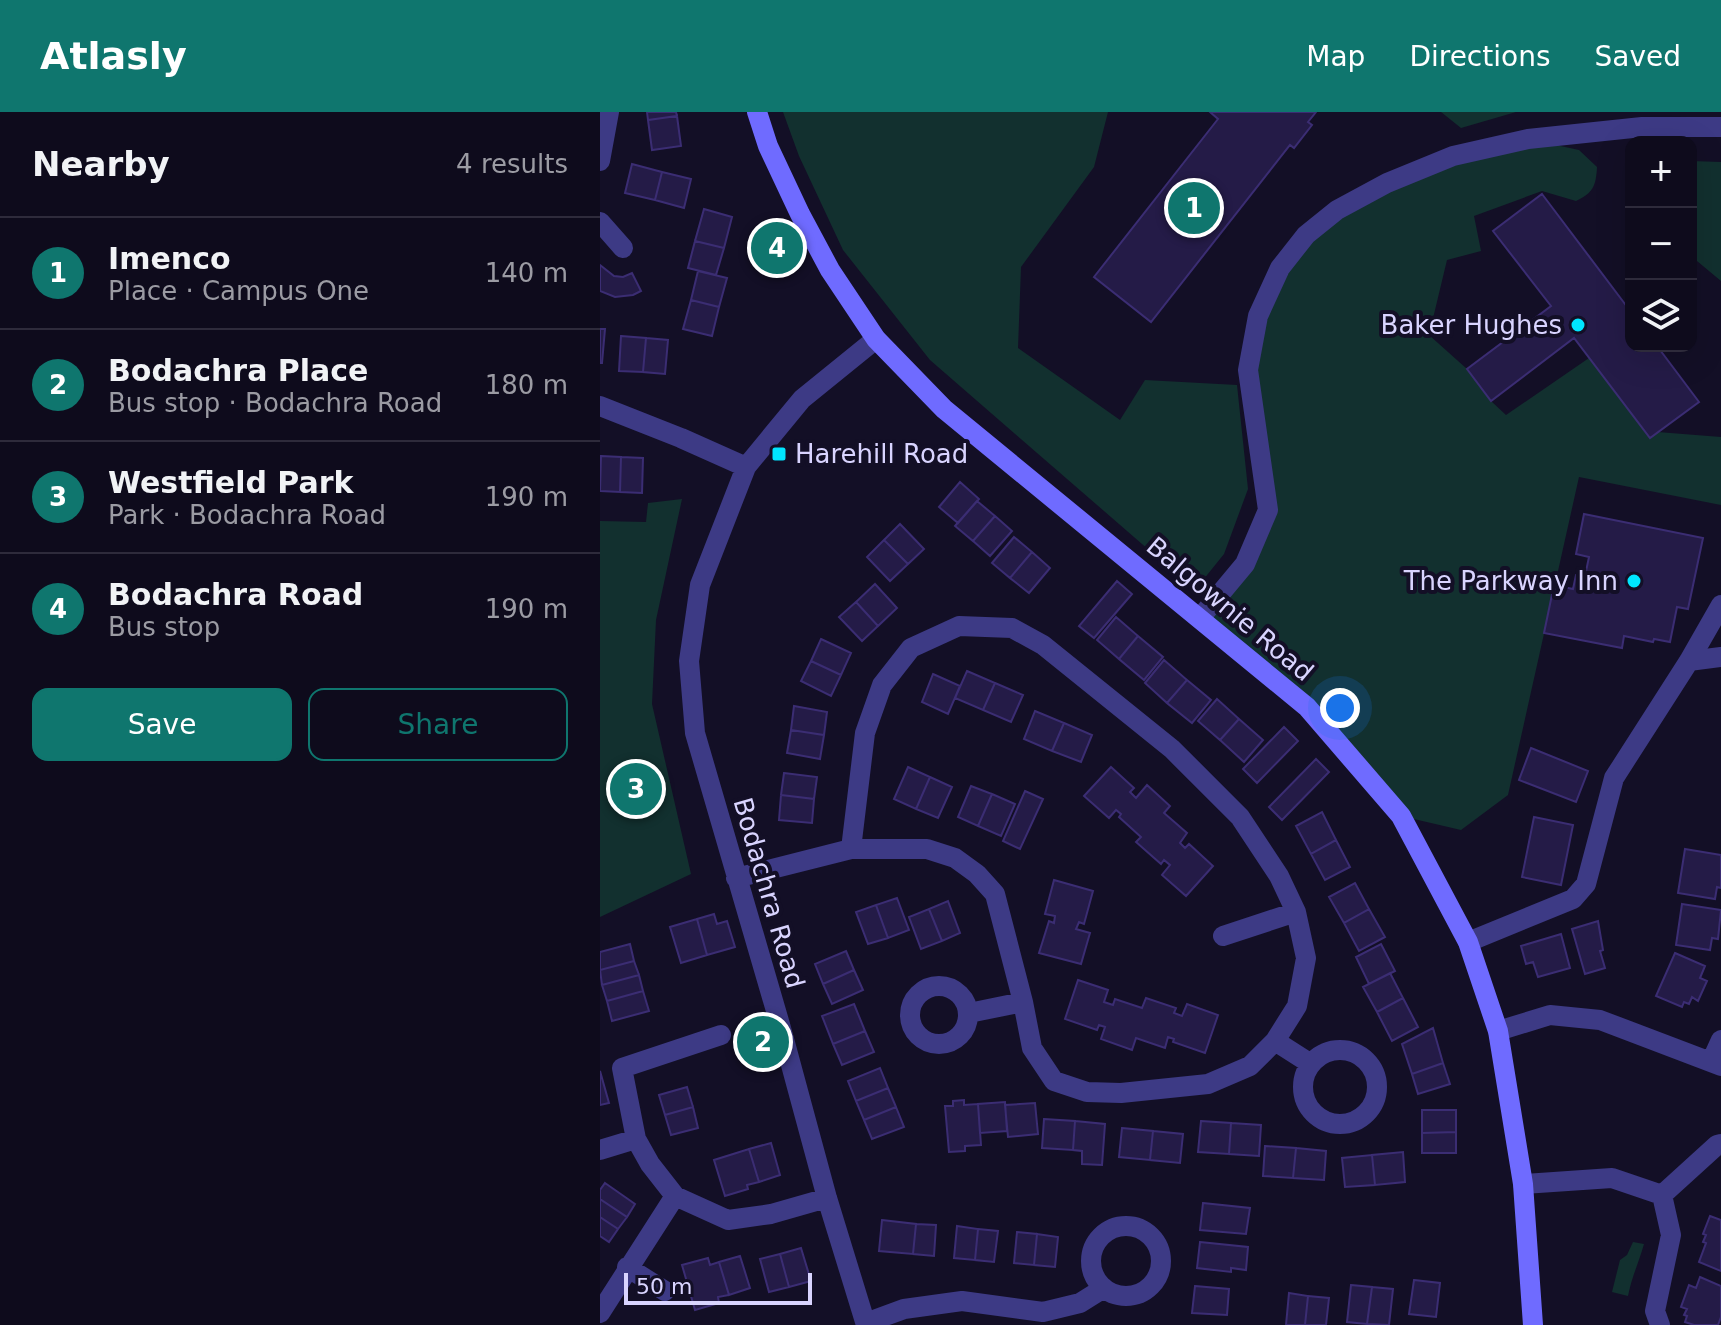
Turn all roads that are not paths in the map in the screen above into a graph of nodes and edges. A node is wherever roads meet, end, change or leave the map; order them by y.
1 (609, 112) edge
2 (757, 112) edge
3 (1721, 127) edge
4 (600, 161) edge
5 (600, 222) edge
6 (623, 248) dead end
7 (876, 339) junction
8 (600, 406) edge
9 (746, 467) junction
10 (1721, 605) edge
11 (1200, 618) junction
12 (1721, 657) edge
13 (1689, 661) junction
14 (851, 849) junction
15 (736, 878) junction
16 (1296, 912) junction
17 (1223, 936) dead end
18 (1468, 942) junction
19 (1023, 1002) junction
20 (969, 1013) dead end
21 (1498, 1031) junction
22 (721, 1035) dead end
23 (1721, 1040) edge
24 (1275, 1041) junction
25 (1311, 1064) dead end
26 (1716, 1064) edge
27 (636, 1139) junction
28 (1721, 1144) edge
29 (600, 1150) edge
30 (1523, 1184) junction
31 (1662, 1195) junction
32 (675, 1196) junction
33 (827, 1198) junction
34 (627, 1267) junction
35 (1104, 1288) dead end
36 (665, 1291) dead end
37 (600, 1313) edge
38 (866, 1324) edge
39 (1533, 1325) edge
40 (1660, 1325) edge

1 - 4 street
2 - 7 street, Balgownie Road
3 - 11 street
5 - 6 street
7 - 9 street, Bodachra Road
7 - 11 street, Balgownie Road
8 - 9 street
9 - 15 street, Bodachra Road
10 - 13 street
11 - 18 street, Balgownie Road
12 - 13 street
13 - 18 street
14 - 15 street
14 - 16 street
14 - 19 street
15 - 33 street, Bodachra Road
16 - 17 street
16 - 24 street
18 - 21 street, Balgownie Road
19 - 20 street
19 - 24 street
21 - 26 street
21 - 30 street, Balgownie Road
22 - 27 street
23 - 26 street
24 - 25 street
27 - 29 street
27 - 32 street
28 - 31 street
30 - 31 street
30 - 39 street, Balgownie Road
31 - 40 street
32 - 33 street
32 - 34 street
33 - 38 street, Bodachra Road
34 - 36 street
34 - 37 street
35 - 38 street

